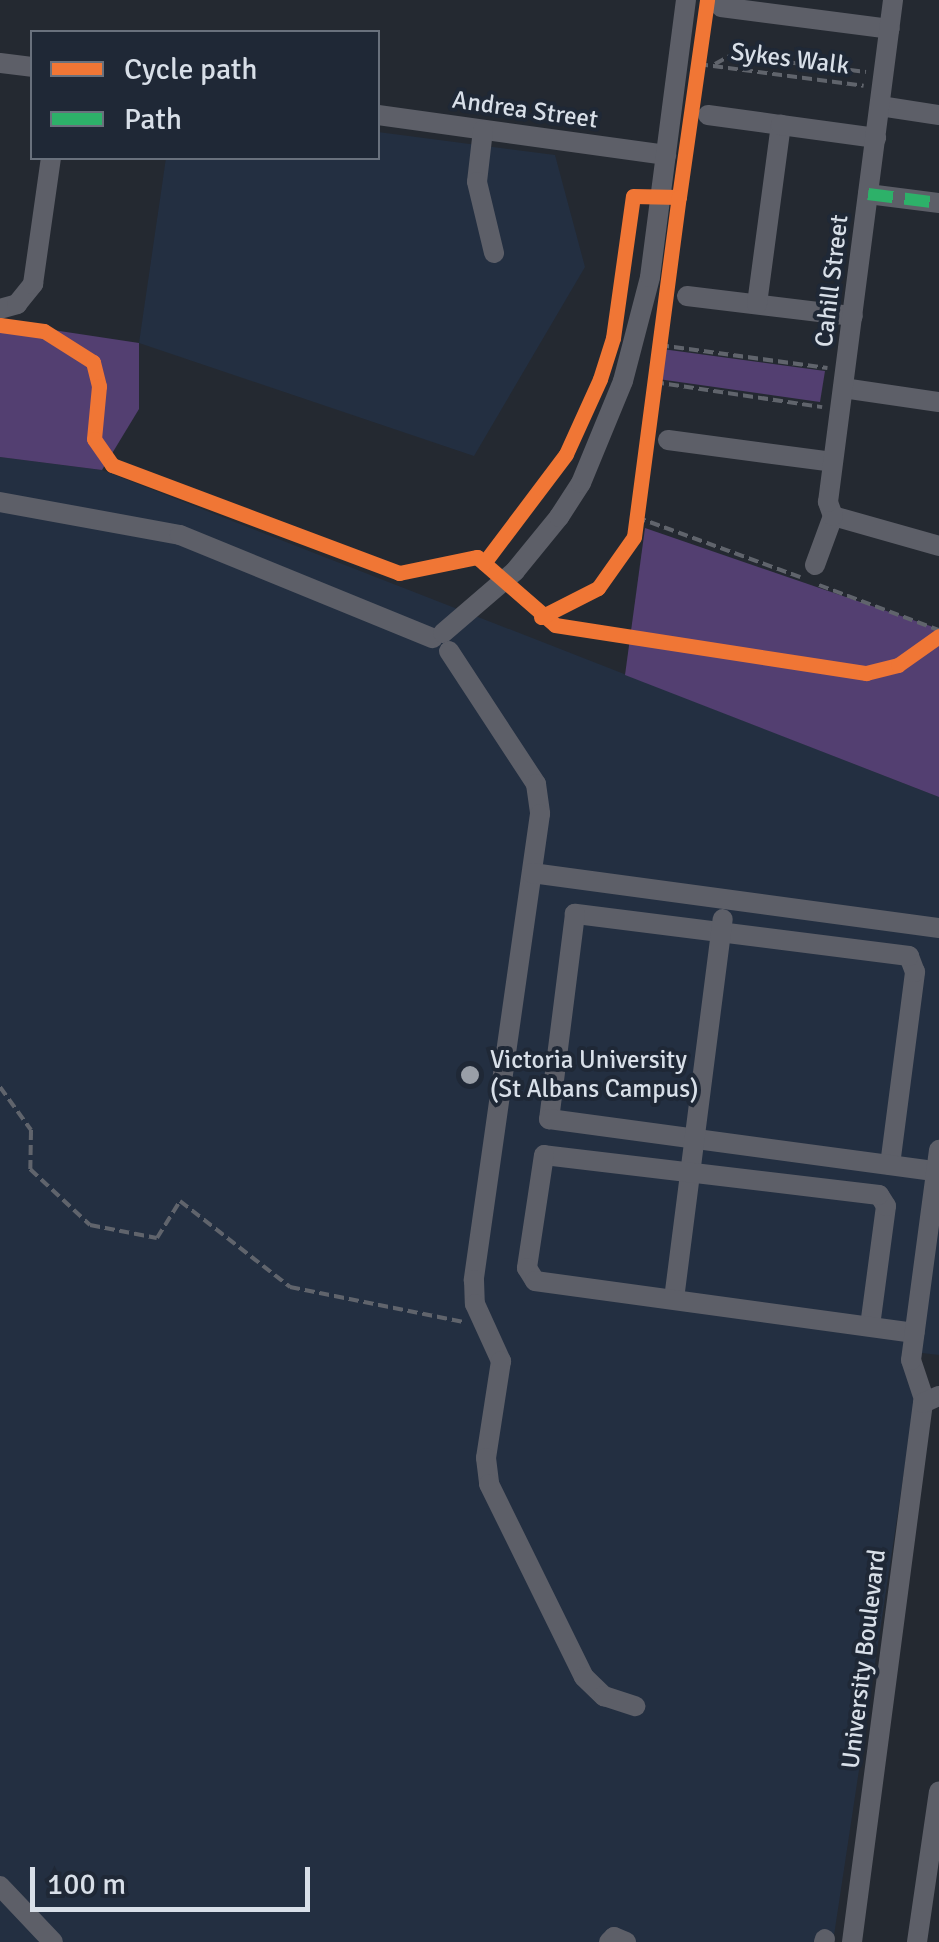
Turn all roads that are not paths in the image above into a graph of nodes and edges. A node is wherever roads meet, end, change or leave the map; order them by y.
1 (686, 0) edge
2 (893, 0) edge
3 (722, 7) dead end
4 (890, 28) junction
5 (0, 63) edge
6 (30, 68) edge
7 (880, 106) junction
8 (380, 115) edge
9 (708, 115) dead end
10 (939, 115) edge
11 (781, 125) junction
12 (483, 130) junction
13 (876, 138) junction
14 (666, 155) junction
15 (51, 160) edge
16 (868, 194) junction
17 (939, 204) edge
18 (494, 254) dead end
19 (688, 296) dead end
20 (757, 304) junction
21 (0, 309) edge
22 (853, 316) junction
23 (843, 388) junction
24 (939, 402) edge
25 (668, 440) dead end
26 (833, 462) junction
27 (0, 502) edge
28 (834, 516) junction
29 (939, 546) edge
30 (806, 569) road end
31 (444, 640) junction
32 (532, 873) junction
33 (725, 899) junction
34 (939, 928) edge
35 (721, 930) junction
36 (694, 1140) junction
37 (938, 1160) edge
38 (890, 1165) junction
39 (690, 1170) junction
40 (674, 1300) junction
41 (870, 1326) junction
42 (914, 1333) junction
43 (932, 1397) edge
44 (635, 1706) dead end
45 (939, 1792) edge
46 (0, 1886) edge
47 (53, 1942) edge
48 (608, 1942) edge
49 (626, 1942) edge
50 (852, 1942) edge
51 (917, 1942) edge

1 - 14 street
2 - 4 street, Cahill Street
3 - 4 street
4 - 7 street, Cahill Street
5 - 6 street
7 - 10 street
7 - 13 street, Cahill Street
8 - 12 street, Andrea Street
9 - 11 street
11 - 13 street
11 - 20 street
12 - 14 street, Andrea Street
12 - 18 street
13 - 16 street, Cahill Street
14 - 31 street
15 - 21 street
16 - 17 street
16 - 22 street, Cahill Street
19 - 20 street
20 - 22 street
22 - 23 street, Cahill Street
23 - 24 street
23 - 26 street, Cahill Street
25 - 26 street
26 - 28 street, Cahill Street
27 - 31 street
28 - 29 street
28 - 30 street, Cahill Street
31 - 32 street
32 - 33 street
32 - 44 street
33 - 34 street
33 - 35 street
35 - 36 street
35 - 36 street
35 - 38 street
36 - 38 street
36 - 39 street
37 - 38 street
37 - 42 street
39 - 40 street
39 - 40 street
39 - 41 street
40 - 41 street
41 - 42 street
42 - 43 street
43 - 50 street, University Boulevard
45 - 51 street
46 - 47 street
48 - 49 street

